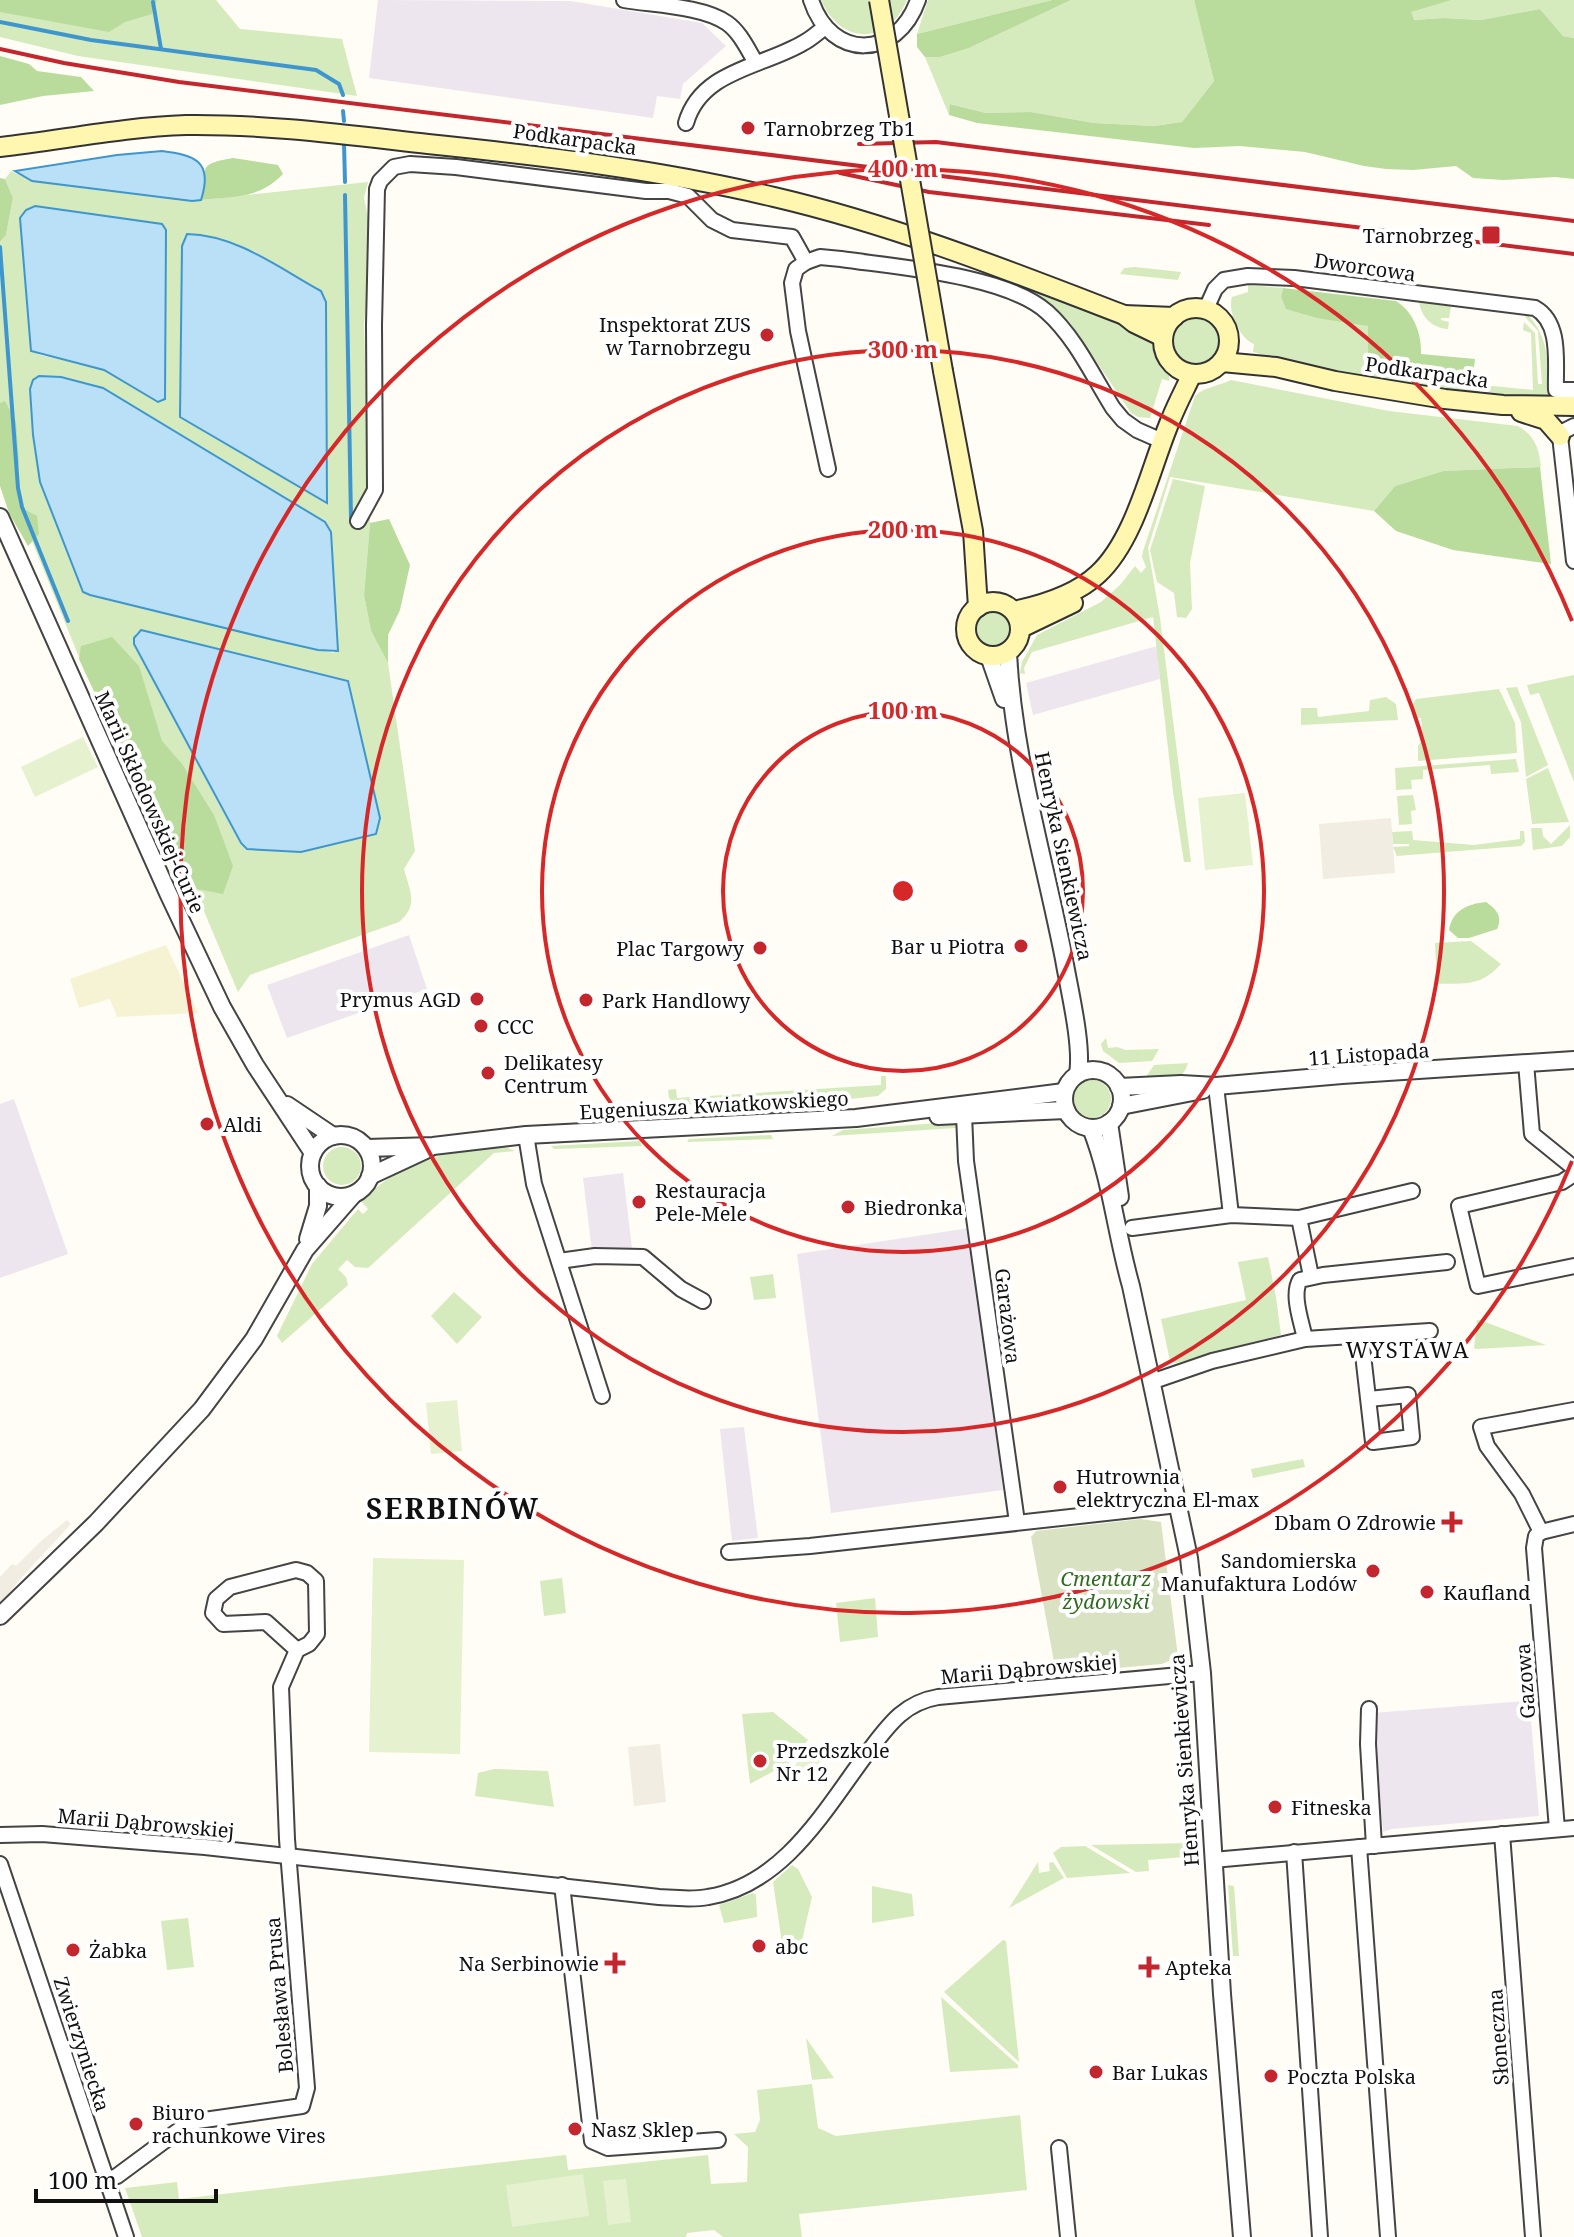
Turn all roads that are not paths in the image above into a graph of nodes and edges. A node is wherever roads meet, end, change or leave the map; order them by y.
1 (624, 0) edge
2 (811, 0) edge
3 (879, 0) edge
4 (918, 0) edge
5 (824, 28) junction
6 (756, 63) junction
7 (686, 123) dead end
8 (0, 147) edge
9 (806, 262) junction
10 (1206, 309) junction
11 (1124, 315) junction
12 (1174, 317) junction
13 (1163, 337) junction
14 (1230, 341) junction
15 (1222, 362) junction
16 (1276, 367) junction
17 (1186, 372) junction
18 (1574, 390) edge
19 (1503, 405) junction
20 (1574, 406) edge
21 (1567, 431) edge
22 (1162, 441) junction
23 (828, 469) dead end
24 (0, 517) edge
25 (358, 521) dead end
26 (973, 531) junction
27 (1574, 561) edge
28 (978, 607) junction
29 (1011, 614) junction
30 (1008, 653) junction
31 (989, 656) junction
32 (1016, 739) junction
33 (1068, 982) junction
34 (1574, 1060) edge
35 (1526, 1063) junction
36 (1097, 1070) junction
37 (1078, 1074) junction
38 (1216, 1086) junction
39 (1119, 1087) junction
40 (1064, 1092) junction
41 (277, 1097) junction
42 (1121, 1106) junction
43 (1066, 1110) junction
44 (904, 1114) junction
45 (964, 1115) junction
46 (1109, 1123) junction
47 (1091, 1128) junction
48 (526, 1135) junction
49 (333, 1136) junction
50 (433, 1146) junction
51 (367, 1148) junction
52 (313, 1153) junction
53 (1574, 1168) edge
54 (1574, 1174) edge
55 (370, 1176) junction
56 (318, 1186) junction
57 (1412, 1191) dead end
58 (353, 1195) junction
59 (1231, 1215) junction
60 (1299, 1218) junction
61 (1132, 1228) dead end
62 (304, 1250) junction
63 (559, 1261) junction
64 (1447, 1262) dead end
65 (1574, 1266) edge
66 (1311, 1276) junction
67 (1131, 1286) junction
68 (703, 1301) dead end
69 (1430, 1331) dead end
70 (1361, 1337) junction
71 (1305, 1339) junction
72 (1151, 1382) junction
73 (602, 1396) dead end
74 (1369, 1399) dead end
75 (1574, 1410) edge
76 (1178, 1505) junction
77 (1017, 1522) junction
78 (1574, 1524) edge
79 (1541, 1532) junction
80 (729, 1552) dead end
81 (39, 1580) junction
82 (0, 1616) edge
83 (0, 1628) edge
84 (297, 1650) junction
85 (1202, 1673) junction
86 (1369, 1709) dead end
87 (1574, 1828) edge
88 (1557, 1829) junction
89 (1502, 1834) junction
90 (0, 1835) edge
91 (1366, 1847) junction
92 (1294, 1852) junction
93 (289, 1856) junction
94 (1213, 1860) junction
95 (0, 1864) edge
96 (562, 1885) junction
97 (718, 2140) dead end
98 (1059, 2148) dead end
99 (106, 2180) junction
100 (126, 2237) edge
101 (1068, 2237) edge
102 (1242, 2237) edge
103 (1320, 2237) edge
104 (1388, 2237) edge
105 (1533, 2237) edge

1 - 6 street
2 - 5 street
3 - 26 main road, bridge
4 - 5 street
5 - 6 street
6 - 7 street
8 - 11 main road, Podkarpacka
9 - 22 street
9 - 23 street
9 - 25 street
10 - 12 main road
10 - 14 main road
10 - 18 street, Dworcowa
11 - 12 main road, Podkarpacka
11 - 13 main road, Podkarpacka
12 - 13 main road
13 - 17 main road
14 - 15 main road
14 - 16 main road, Podkarpacka
15 - 16 main road, Podkarpacka
15 - 17 main road
16 - 19 main road, Podkarpacka
17 - 22 main road
19 - 20 main road, Podkarpacka
19 - 21 main road
21 - 27 street
22 - 29 main road
24 - 41 street, Marii Skłodowskiej-Curie
26 - 28 main road
26 - 29 main road
28 - 29 main road
28 - 31 main road
29 - 30 main road
30 - 31 main road
30 - 32 street, Henryka Sienkiewicza
31 - 32 street, Henryka Sienkiewicza
32 - 33 street, Henryka Sienkiewicza
33 - 36 street, Henryka Sienkiewicza
33 - 37 street, Henryka Sienkiewicza
34 - 35 street, 11 Listopada
35 - 38 street, 11 Listopada
35 - 53 street
36 - 37 street
36 - 39 street
37 - 40 street
38 - 39 street, 11 Listopada
38 - 42 street, 11 Listopada
38 - 59 street
39 - 42 street
40 - 43 street
40 - 44 street
41 - 49 street
41 - 52 street, Marii Skłodowskiej-Curie
42 - 46 street
43 - 45 street
43 - 47 street
44 - 45 street
44 - 48 street, Eugeniusza Kwiatkowskiego
45 - 77 street, Garażowa
46 - 47 street
46 - 67 street, Henryka Sienkiewicza
47 - 67 street, Henryka Sienkiewicza
48 - 50 street, Eugeniusza Kwiatkowskiego
48 - 63 street
49 - 51 street
49 - 52 street
50 - 51 street, Eugeniusza Kwiatkowskiego
50 - 55 street
51 - 55 street
52 - 56 street
54 - 65 street
55 - 58 street
56 - 58 street
56 - 62 street
57 - 60 street
58 - 62 street
59 - 60 street
59 - 61 street
60 - 66 street
62 - 81 street
63 - 68 street
63 - 73 street
64 - 66 street
66 - 71 street
67 - 72 street, Henryka Sienkiewicza
69 - 70 street
70 - 71 street
70 - 74 street
71 - 72 street
72 - 76 street, Henryka Sienkiewicza
75 - 79 street
76 - 77 street
76 - 85 street, Henryka Sienkiewicza
77 - 80 street
78 - 79 street
79 - 88 street, Gazowa
81 - 82 street
81 - 83 street
84 - 84 street
84 - 93 street
85 - 94 street, Henryka Sienkiewicza
85 - 96 street, Marii Dąbrowskiej
86 - 91 street
87 - 88 street
88 - 89 street
89 - 91 street
89 - 105 street, Słoneczna
90 - 93 street, Marii Dąbrowskiej
91 - 92 street
91 - 104 street
92 - 94 street
92 - 103 street
93 - 96 street, Marii Dąbrowskiej
93 - 99 street, Bolesława Prusa
94 - 102 street, Henryka Sienkiewicza
95 - 99 street, Zwierzyniecka
96 - 97 street
98 - 101 street
99 - 100 street, Zwierzyniecka

